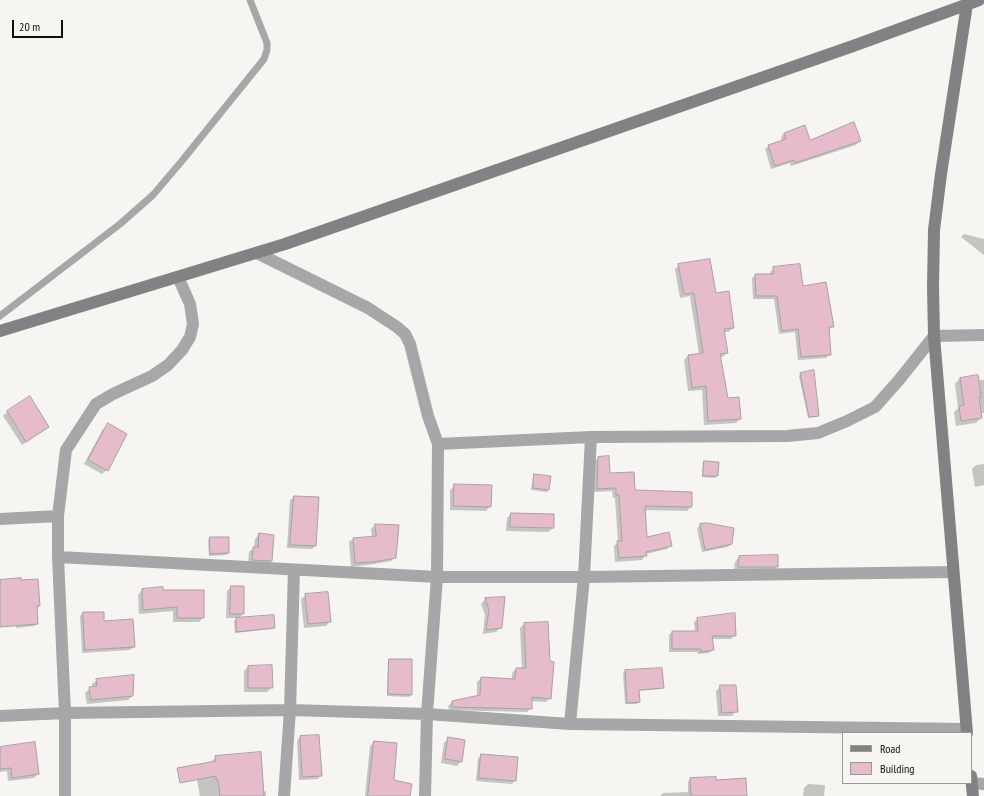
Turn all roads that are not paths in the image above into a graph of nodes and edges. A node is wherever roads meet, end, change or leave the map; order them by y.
1 (250, 0) edge
2 (973, 2) edge
3 (257, 253) junction
4 (178, 277) junction
5 (0, 316) edge
6 (0, 331) edge
7 (984, 335) edge
8 (934, 336) junction
9 (591, 437) junction
10 (438, 444) junction
11 (58, 516) junction
12 (0, 519) edge
13 (58, 557) junction
14 (294, 570) junction
15 (953, 572) junction
16 (437, 577) junction
17 (584, 577) junction
18 (290, 710) junction
19 (65, 713) junction
20 (427, 714) junction
21 (0, 716) edge
22 (570, 724) junction
23 (967, 731) edge
24 (972, 780) edge
25 (972, 784) edge
26 (984, 784) edge
27 (65, 796) edge
28 (284, 796) edge
29 (426, 796) edge
30 (973, 796) edge

1 - 5 lane
2 - 3 street
2 - 8 street
3 - 4 street
3 - 10 street
4 - 6 street
4 - 11 street
7 - 8 street
8 - 9 street
8 - 15 street
9 - 10 street
9 - 17 street
10 - 16 street
11 - 12 street
11 - 13 street
13 - 14 street
13 - 19 street
14 - 16 street
14 - 18 street
15 - 17 street
15 - 23 street
16 - 17 street
16 - 20 street
17 - 22 street
18 - 19 street
18 - 20 street
18 - 28 street
19 - 21 street
19 - 27 street
20 - 22 street
20 - 29 street
22 - 23 street
24 - 26 street
25 - 30 street

